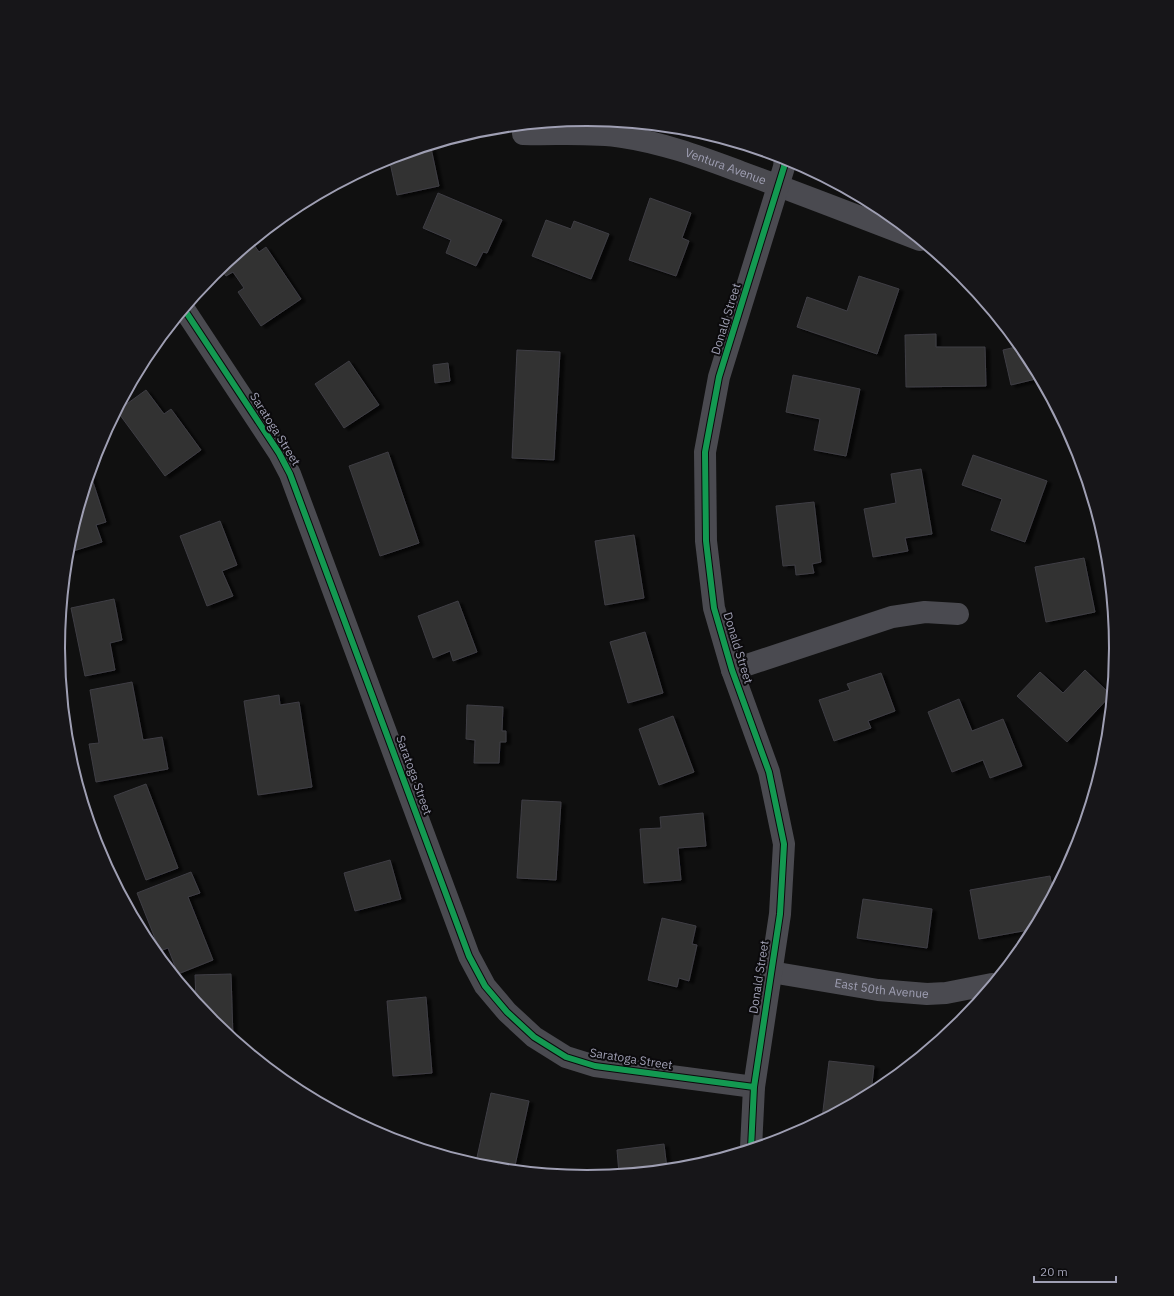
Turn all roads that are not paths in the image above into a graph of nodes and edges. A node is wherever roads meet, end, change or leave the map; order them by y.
1 (523, 134) dead end
2 (783, 165) edge
3 (778, 185) junction
4 (905, 234) edge
5 (187, 313) edge
6 (958, 614) dead end
7 (732, 670) junction
8 (771, 972) junction
9 (985, 985) edge
10 (754, 1087) junction
11 (752, 1143) edge

1 - 3 street, Ventura Avenue
2 - 3 street, Donald Street
3 - 4 street, Ventura Avenue
3 - 7 street, Donald Street
5 - 10 street, Saratoga Street
6 - 7 street, Donald Street
7 - 8 street, Donald Street
8 - 9 street, East 50th Avenue
8 - 10 street, Donald Street
10 - 11 street, Donald Street

